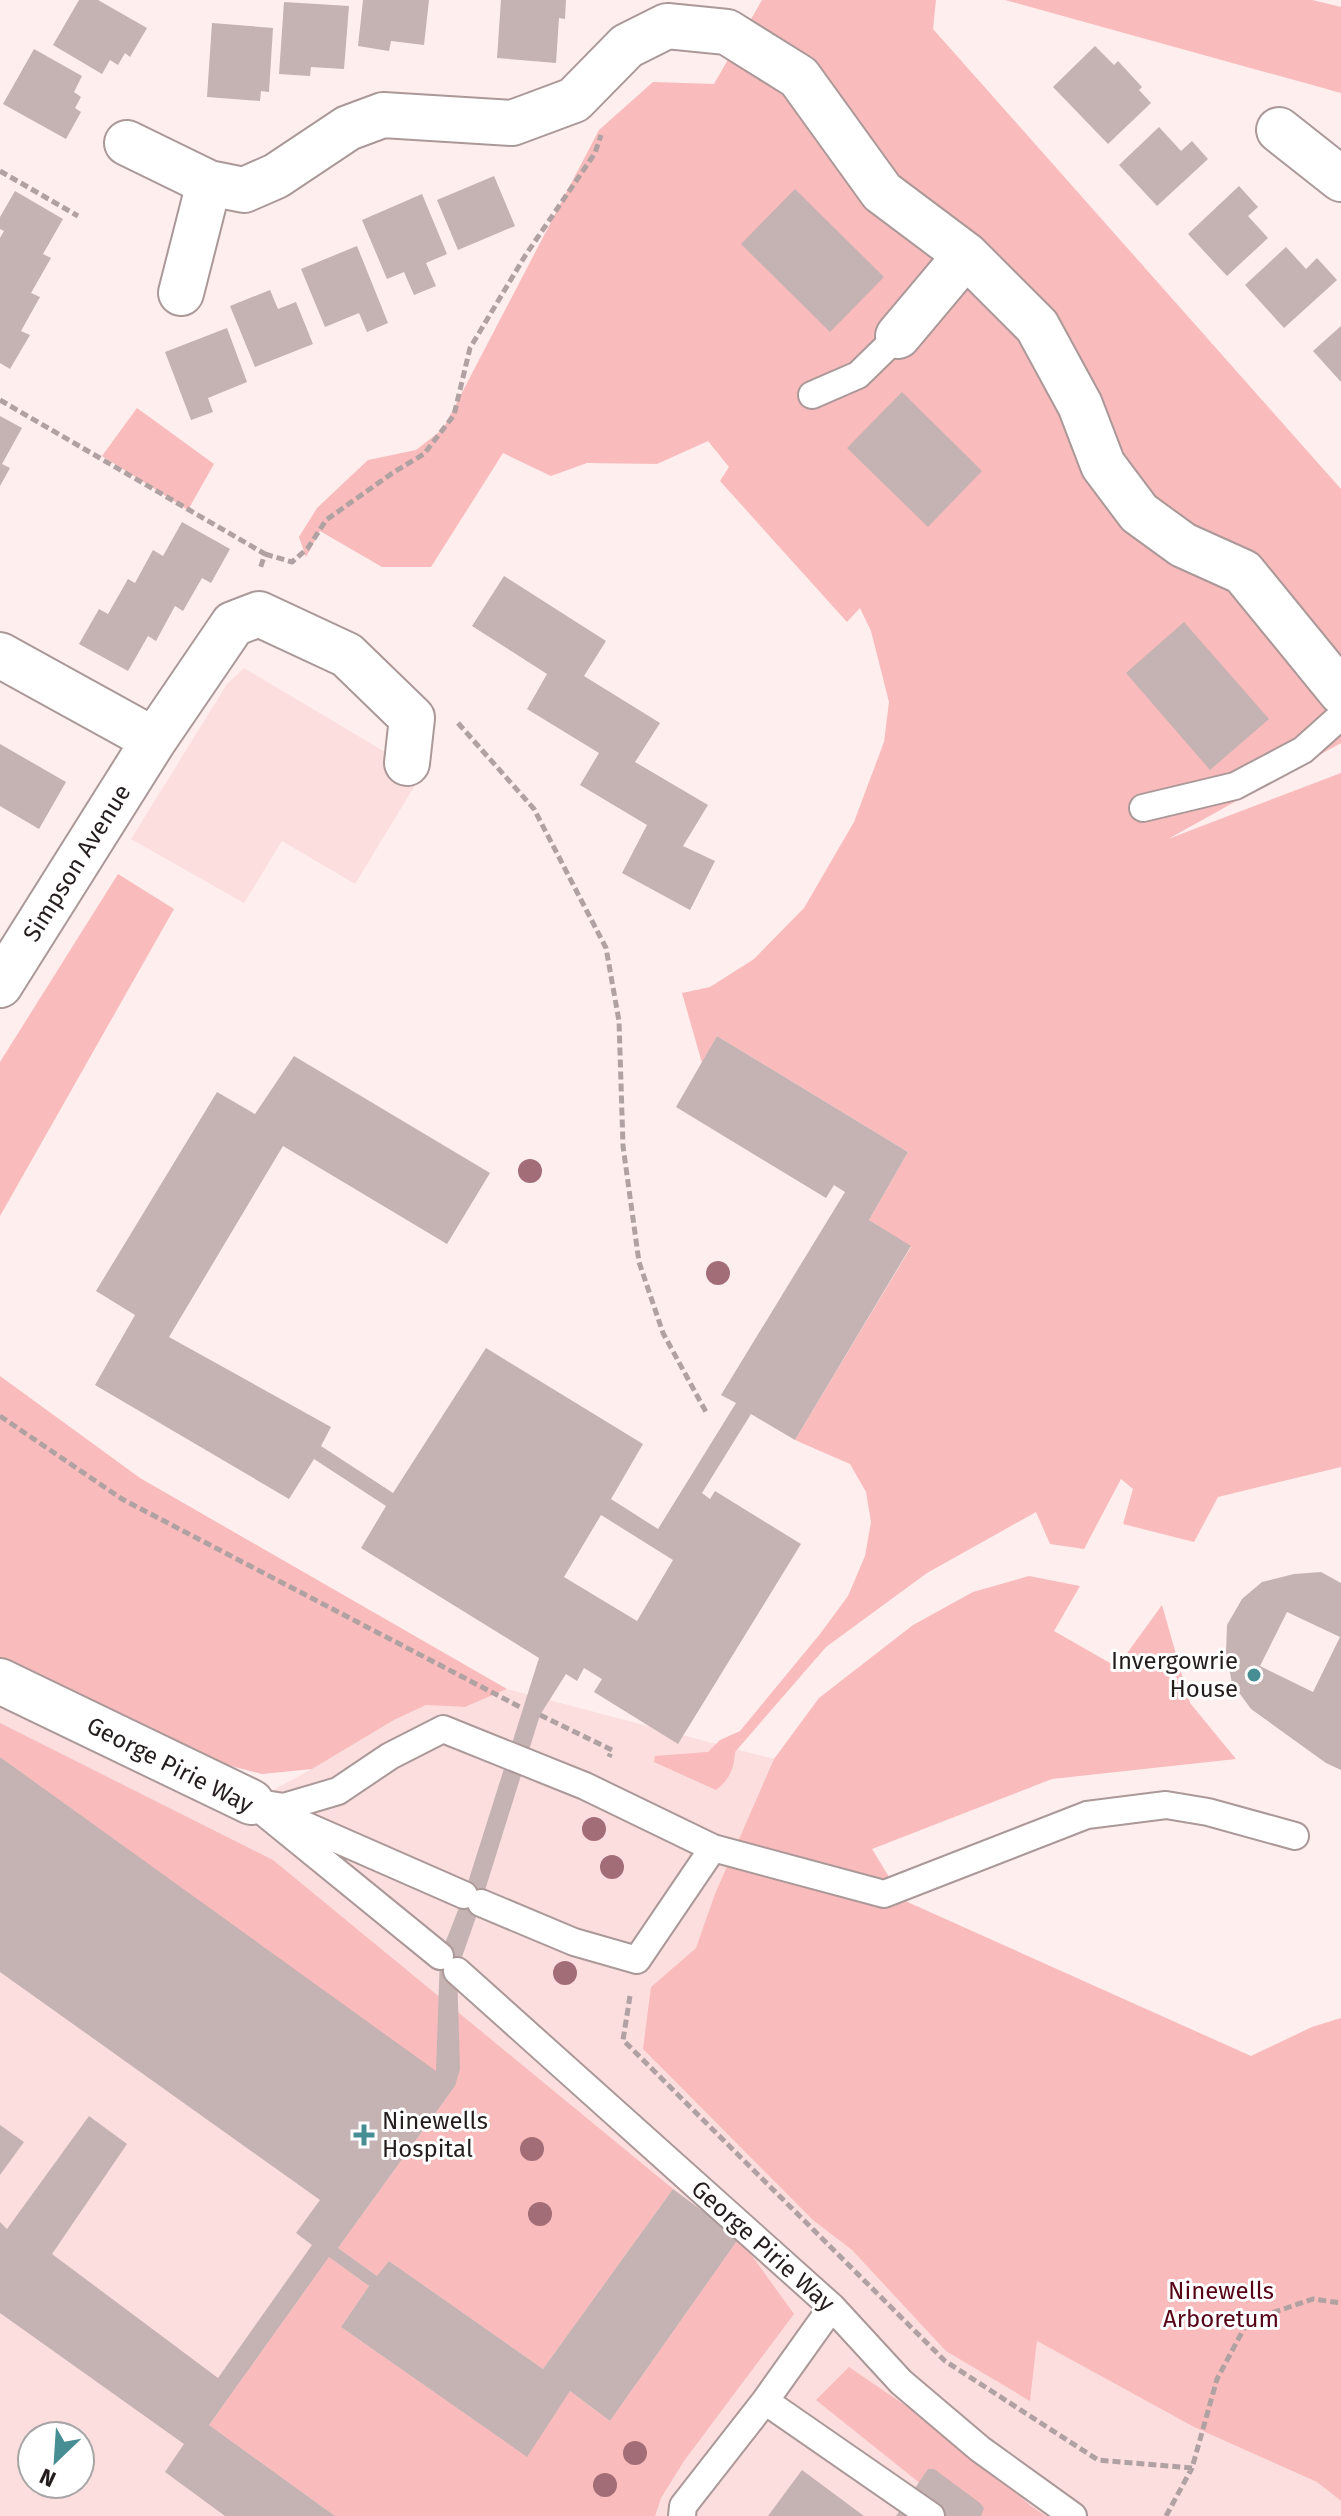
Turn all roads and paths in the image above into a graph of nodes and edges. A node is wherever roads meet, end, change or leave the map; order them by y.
1 (604, 125) dead end
2 (1279, 130) dead end
3 (127, 143) dead end
4 (0, 171) edge
5 (1341, 179) edge
6 (209, 183) junction
7 (78, 216) dead end
8 (966, 255) junction
9 (181, 293) dead end
10 (898, 336) joint
11 (812, 395) dead end
12 (0, 400) edge
13 (265, 554) junction
14 (259, 614) junction
15 (0, 655) edge
16 (1341, 692) edge
17 (1341, 716) edge
18 (453, 718) dead end
19 (154, 740) junction
20 (407, 763) dead end
21 (1143, 808) dead end
22 (0, 985) edge
23 (706, 1412) dead end
24 (0, 1416) edge
25 (0, 1681) edge
26 (522, 1708) dead end
27 (251, 1802) junction
28 (1295, 1836) dead end
29 (713, 1848) junction
30 (637, 1960) junction
31 (1341, 2303) edge
32 (832, 2307) junction
33 (765, 2401) junction
34 (1192, 2468) junction
35 (682, 2516) edge
36 (931, 2516) edge
37 (1073, 2516) edge
38 (1166, 2516) edge

1 - 13 path
2 - 5 street
3 - 6 street
4 - 7 path
6 - 8 street
6 - 9 street
8 - 10 street
8 - 16 street
10 - 11 lane
12 - 13 path
13 - 14 path
14 - 19 street, Simpson Avenue
14 - 20 street
15 - 19 street
17 - 21 lane
18 - 23 path
19 - 22 street, Simpson Avenue
24 - 26 path
25 - 27 street, George Pirie Way
27 - 29 lane
27 - 30 lane
27 - 32 lane, George Pirie Way
28 - 29 lane
29 - 30 lane
30 - 34 path
31 - 34 path
32 - 33 lane
32 - 37 lane, George Pirie Way
33 - 35 lane
33 - 36 lane
34 - 38 path

